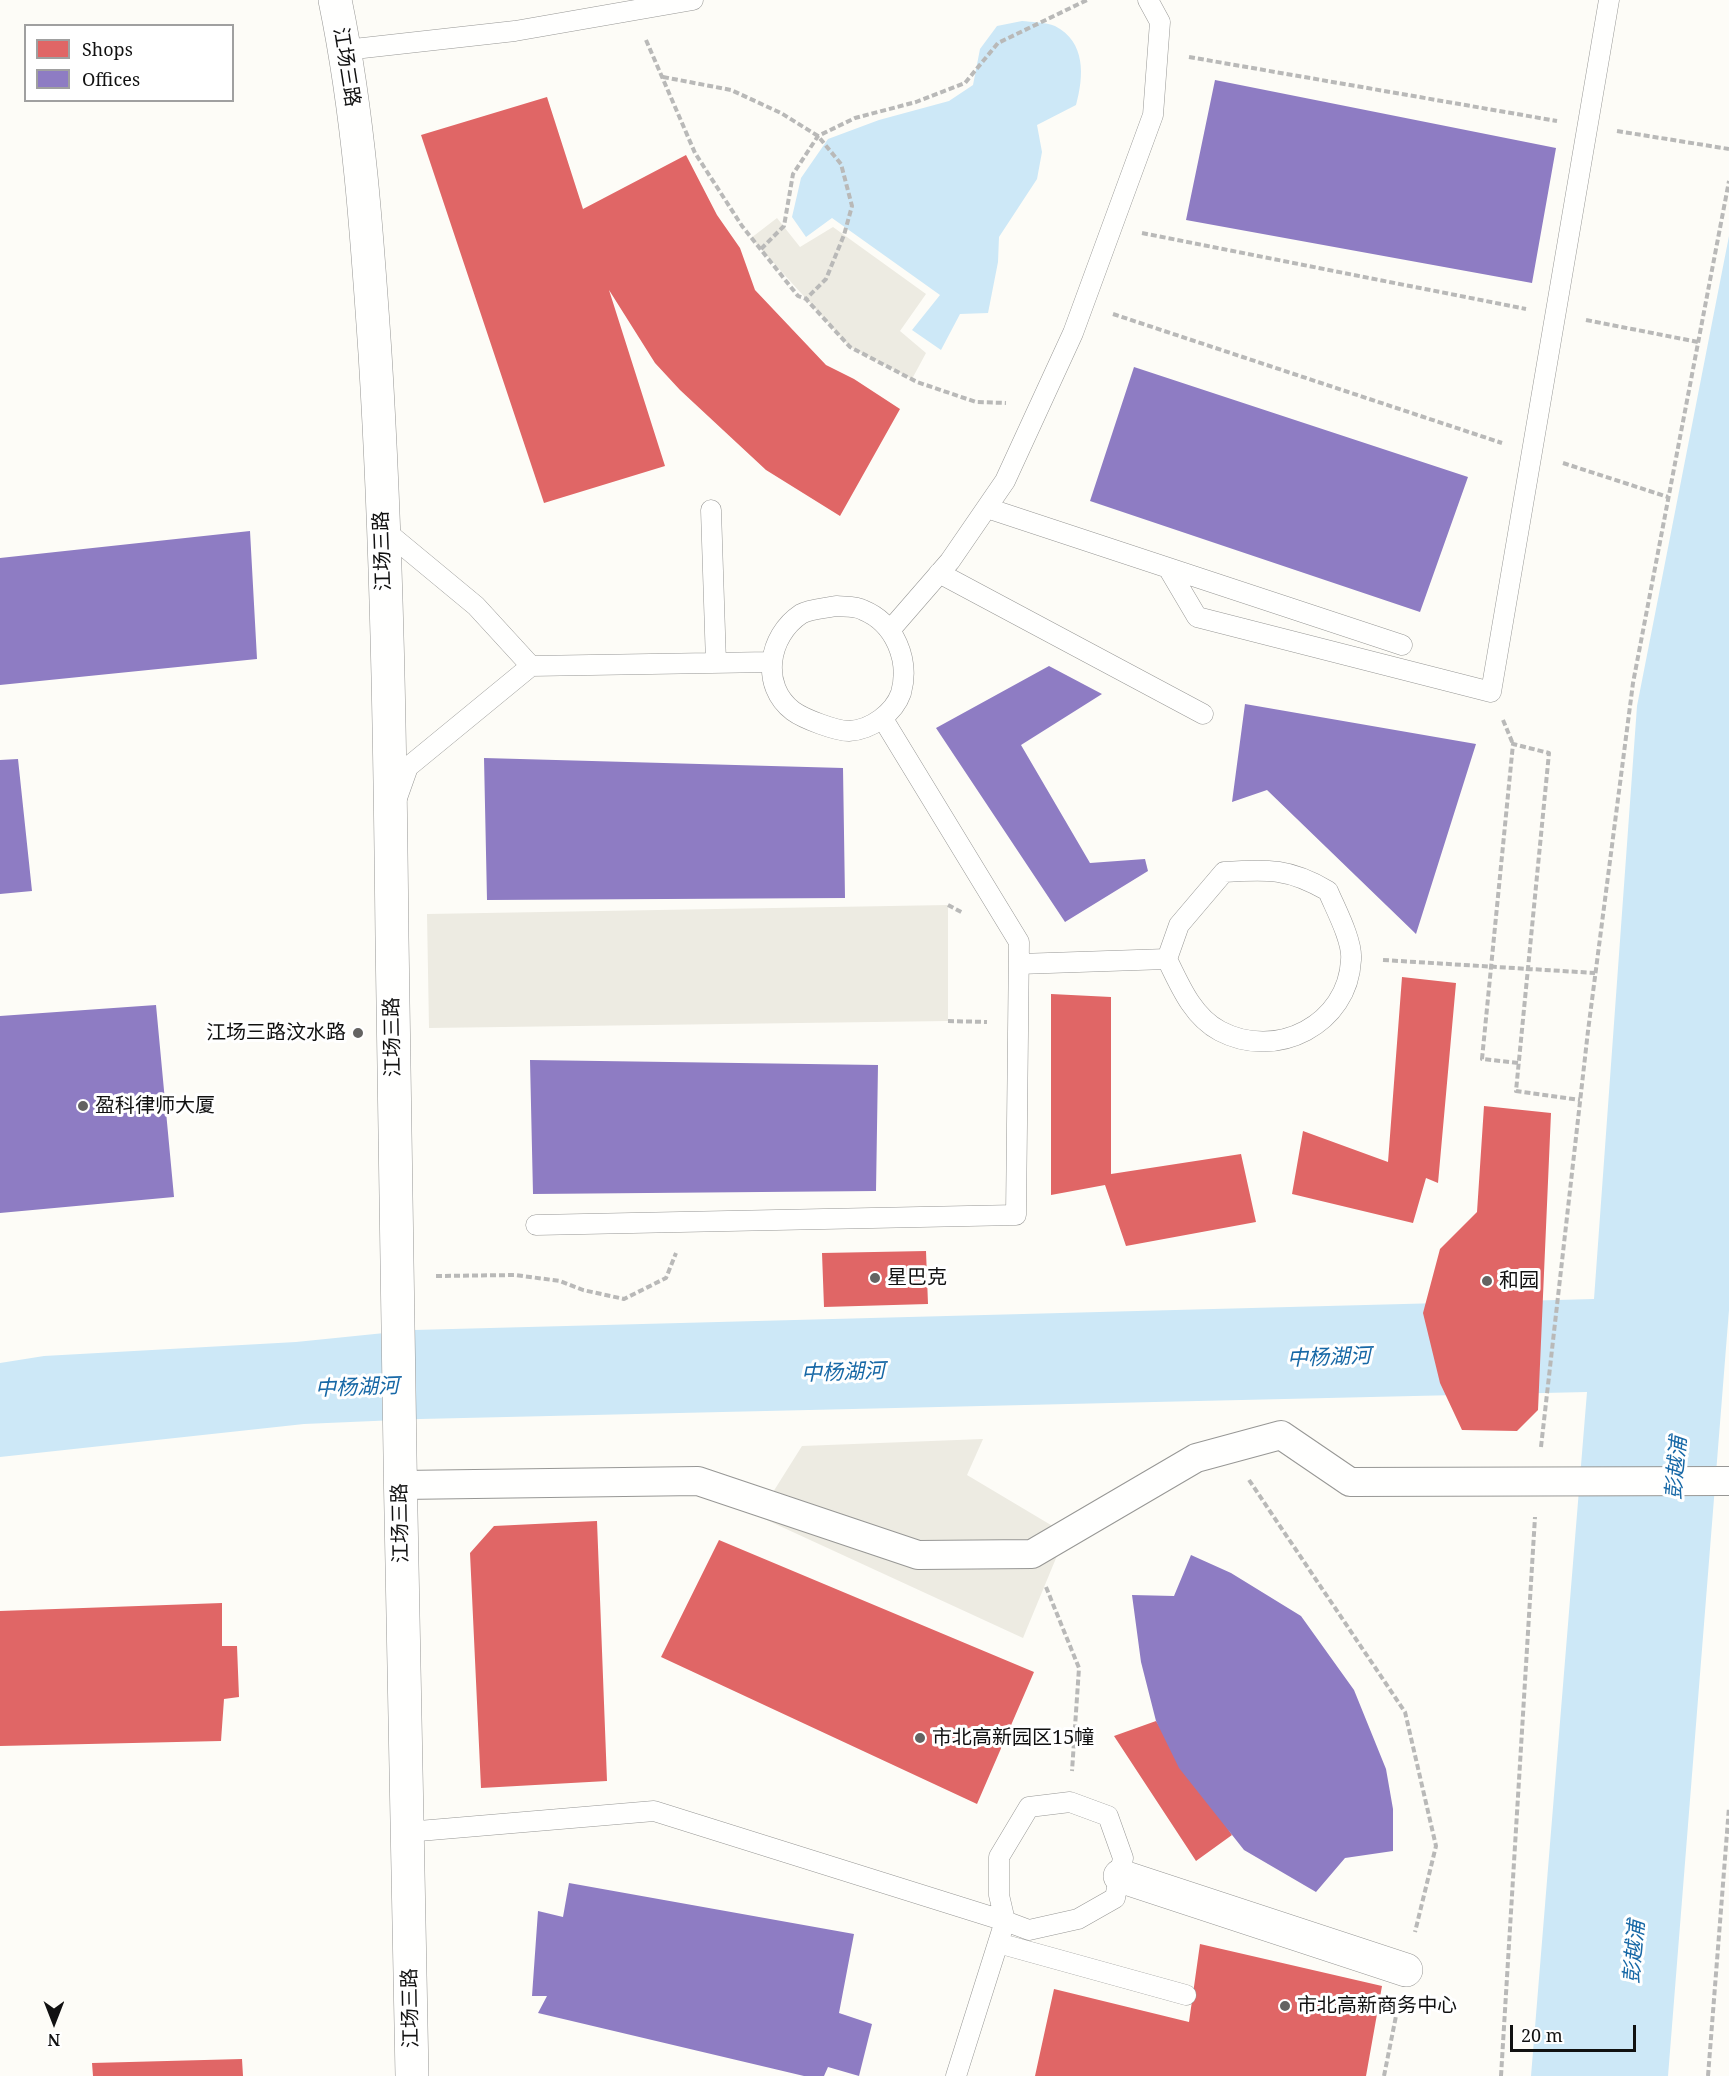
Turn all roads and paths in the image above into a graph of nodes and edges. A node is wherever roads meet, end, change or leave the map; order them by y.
1 (335, 0) edge
2 (693, 0) edge
3 (1087, 0) edge
4 (1148, 0) edge
5 (1609, 0) edge
6 (633, 10) junction
7 (345, 50) junction
8 (1158, 52) junction
9 (662, 77) junction
10 (1588, 127) junction
11 (818, 136) junction
12 (1729, 150) edge
13 (1729, 181) edge
14 (1112, 227) junction
15 (761, 249) junction
16 (806, 299) junction
17 (1084, 304) junction
18 (1556, 314) junction
19 (1698, 342) junction
20 (1040, 405) junction
21 (1532, 454) junction
22 (1668, 497) junction
23 (987, 508) junction
24 (711, 510) dead end
25 (382, 529) junction
26 (1168, 568) junction
27 (939, 573) junction
28 (891, 629) junction
29 (1402, 645) dead end
30 (770, 662) junction
31 (716, 663) junction
32 (531, 666) junction
33 (1203, 714) dead end
34 (883, 719) junction
35 (391, 814) junction
36 (1352, 958) junction
37 (1167, 959) junction
38 (1019, 964) junction
39 (1491, 966) junction
40 (1528, 969) junction
41 (1595, 973) junction
42 (948, 1021) dead end
43 (1018, 1023) junction
44 (1518, 1063) junction
45 (1580, 1100) junction
46 (689, 1222) junction
47 (536, 1225) dead end
48 (396, 1277) junction
49 (1228, 1449) junction
50 (1537, 1479) junction
51 (1729, 1481) edge
52 (401, 1485) junction
53 (1032, 1554) junction
54 (1070, 1802) junction
55 (1729, 1807) edge
56 (407, 1832) junction
57 (1120, 1876) junction
58 (1005, 1921) junction
59 (998, 1943) junction
60 (1406, 1970) junction
61 (1186, 1995) dead end
62 (412, 2076) edge
63 (956, 2076) edge
64 (1384, 2076) edge
65 (1501, 2076) edge
66 (1708, 2076) edge

1 - 7 street, 江场三路
2 - 6 lane
3 - 11 path
4 - 8 lane
5 - 10 lane
6 - 7 lane
6 - 9 path
7 - 25 street, 江场三路
8 - 10 path
8 - 14 lane
9 - 11 path
9 - 15 path
10 - 12 path
10 - 18 lane
11 - 15 path
11 - 16 path
13 - 19 path
14 - 17 lane
14 - 18 path
15 - 16 path
16 - 20 path
17 - 20 lane
17 - 21 path
18 - 19 path
18 - 21 lane
19 - 22 path
20 - 23 lane
21 - 22 path
21 - 26 lane
22 - 41 path
23 - 26 lane
23 - 27 lane
24 - 31 lane
25 - 32 lane
25 - 35 street, 江场三路
26 - 29 lane
27 - 28 lane
27 - 33 lane
28 - 30 lane
28 - 34 lane
30 - 31 lane
30 - 34 lane
31 - 32 lane
32 - 35 lane
34 - 38 lane
35 - 48 street, 江场三路
36 - 37 lane
36 - 37 lane
36 - 39 path
37 - 38 lane
38 - 43 lane
39 - 40 path
39 - 40 path
39 - 44 path
40 - 41 path
40 - 44 path
41 - 45 path
42 - 43 path
43 - 46 lane
44 - 45 path
45 - 50 path
46 - 47 lane
46 - 48 path
48 - 52 street, 江场三路
49 - 50 street
49 - 53 street
49 - 60 path
50 - 51 street
50 - 65 path
52 - 53 street
52 - 56 street, 江场三路
53 - 54 path
54 - 57 lane
54 - 58 lane
55 - 66 path
56 - 58 lane
56 - 62 street, 江场三路
57 - 58 lane
57 - 60 street
58 - 59 lane
59 - 61 lane
59 - 63 lane
60 - 64 path

